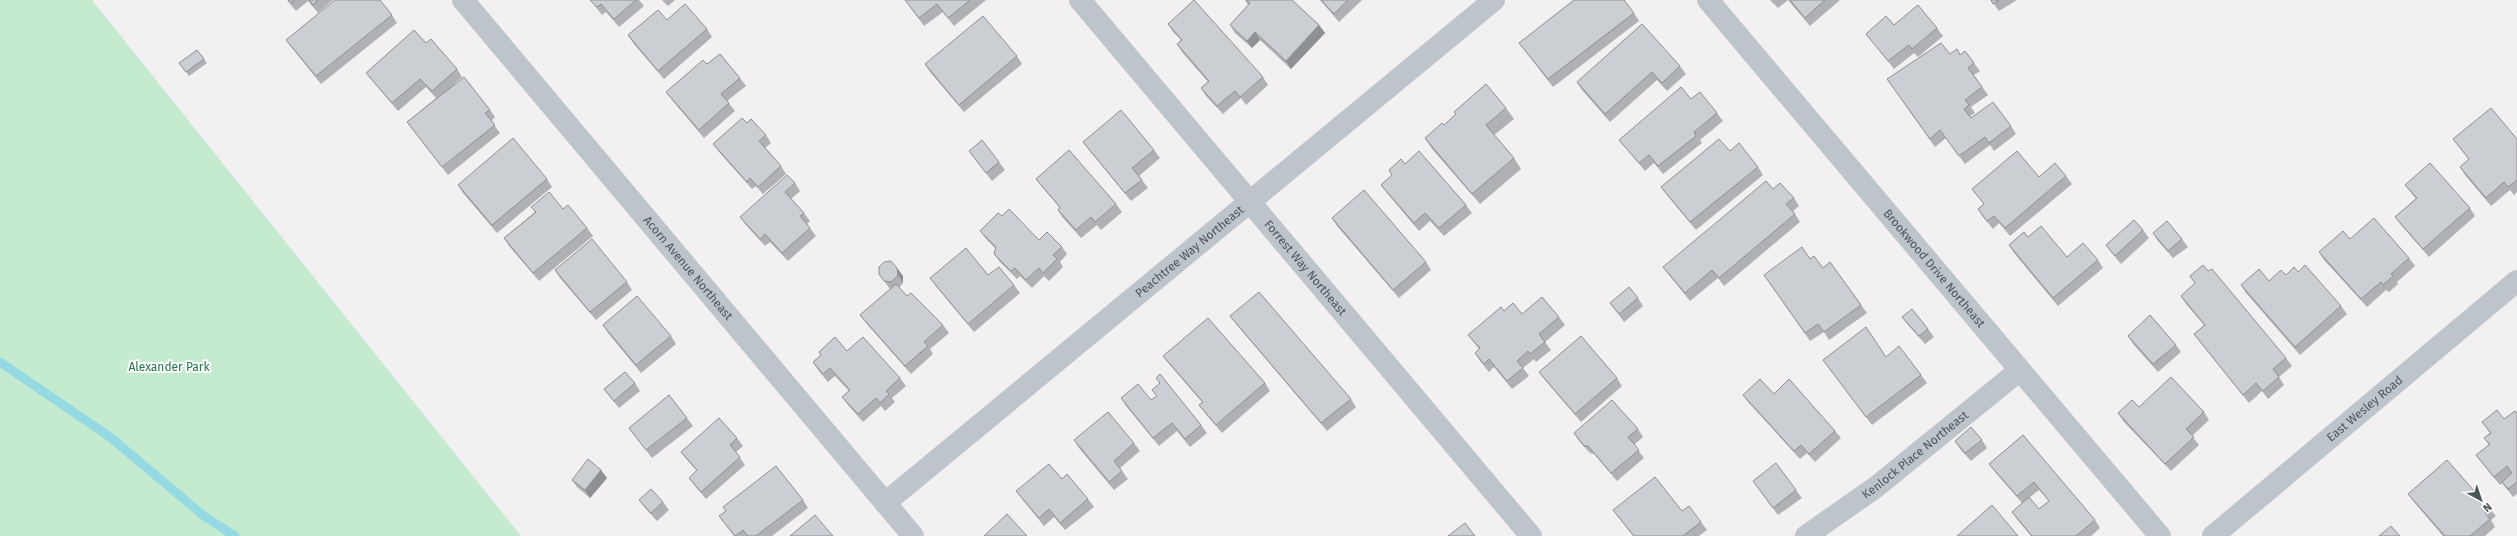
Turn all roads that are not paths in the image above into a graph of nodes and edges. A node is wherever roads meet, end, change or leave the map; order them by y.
1 (463, 0) edge
2 (1080, 0) edge
3 (1494, 0) edge
4 (1708, 0) edge
5 (1250, 202) junction
6 (2517, 281) edge
7 (2020, 370) junction
8 (885, 503) junction
9 (913, 536) edge
10 (1531, 536) edge
11 (1806, 536) edge
12 (2160, 536) edge
13 (2213, 536) edge

1 - 8 street, Acorn Avenue Northeast
2 - 5 street, Forrest Way Northeast
3 - 5 street, Peachtree Way Northeast
4 - 7 street, Brookwood Drive Northeast
5 - 8 street, Peachtree Way Northeast
5 - 10 street, Forrest Way Northeast
6 - 13 street, East Wesley Road
7 - 11 street, Kenlock Place Northeast
7 - 12 street, Brookwood Drive Northeast
8 - 9 street, Acorn Avenue Northeast

